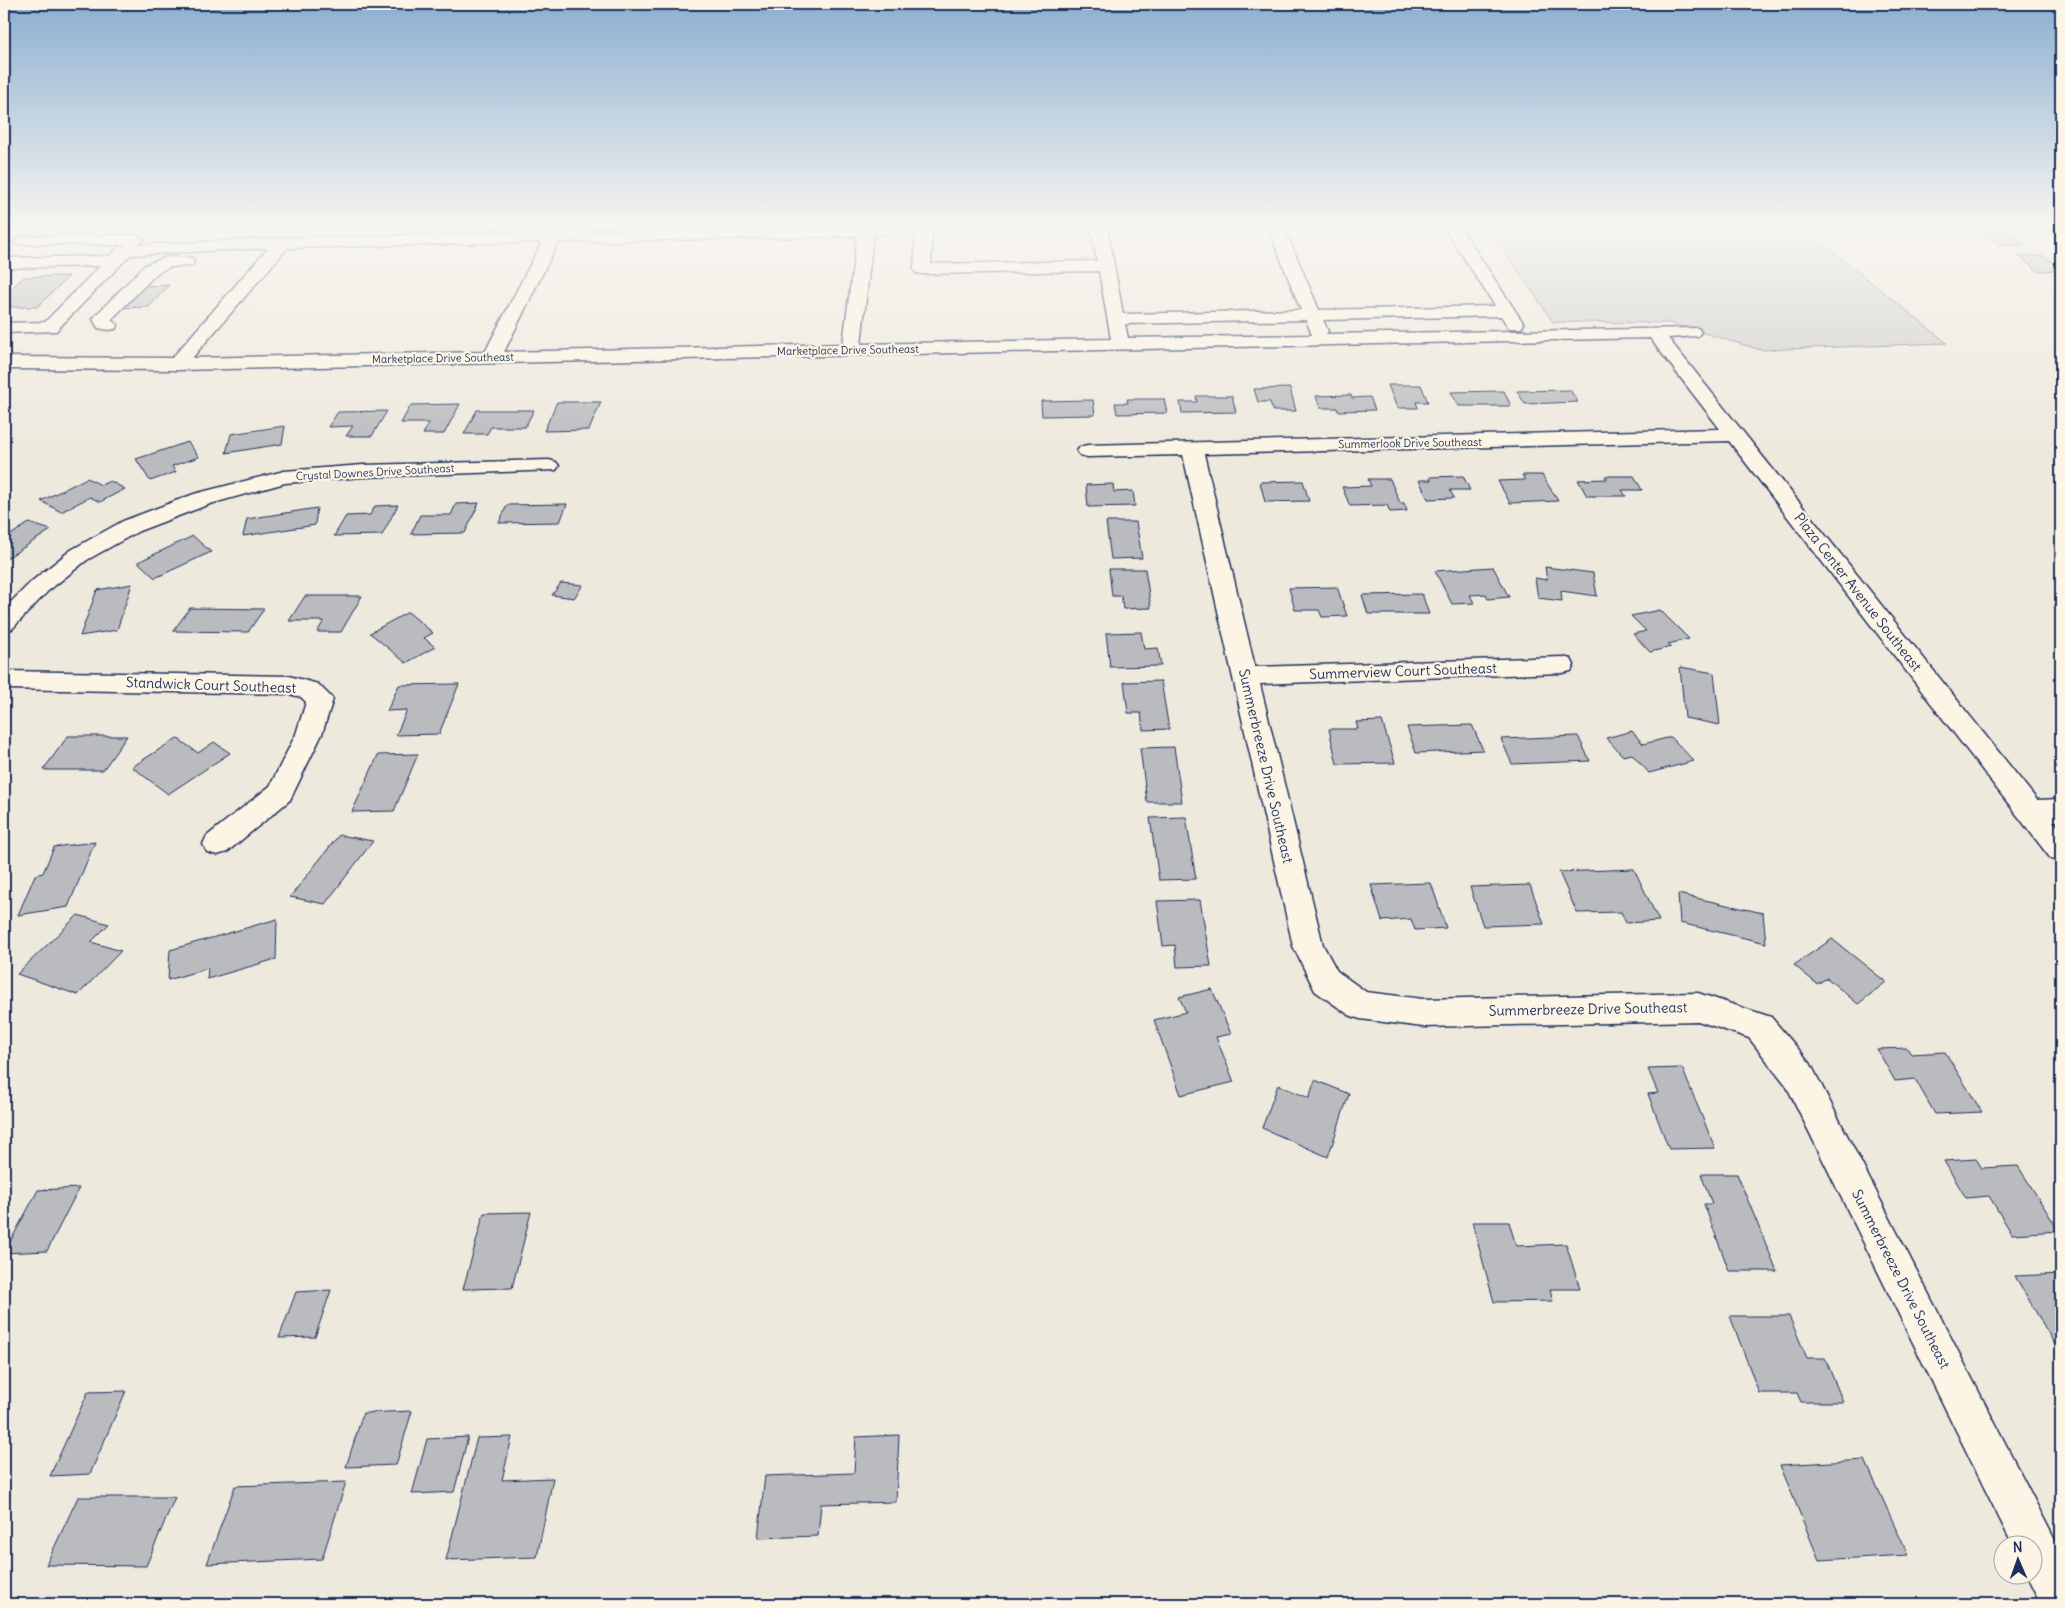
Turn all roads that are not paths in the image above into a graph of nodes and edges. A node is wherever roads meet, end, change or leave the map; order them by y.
1 (75, 302) edge
2 (119, 302) edge
3 (231, 302) edge
4 (520, 302) edge
5 (857, 302) edge
6 (1112, 302) edge
7 (1307, 302) edge
8 (1500, 302) edge
9 (1506, 311) junction
10 (1312, 315) junction
11 (1115, 319) junction
12 (109, 325) dead end
13 (4, 328) edge
14 (1692, 332) dead end
15 (1655, 333) junction
16 (1522, 335) junction
17 (1323, 339) junction
18 (1120, 344) junction
19 (851, 350) junction
20 (492, 357) junction
21 (4, 363) edge
22 (177, 364) junction
23 (1734, 435) junction
24 (1192, 448) junction
25 (1087, 451) dead end
26 (549, 466) dead end
27 (4, 623) edge
28 (1562, 665) dead end
29 (1245, 676) junction
30 (4, 680) edge
31 (2061, 810) edge
32 (2030, 811) junction
33 (216, 844) dead end
34 (2061, 851) edge
35 (2061, 1597) edge

1 - 13 street
2 - 12 street
3 - 22 street
4 - 20 street
5 - 19 street
6 - 11 street
7 - 10 street
8 - 9 street
9 - 10 street
9 - 16 street
10 - 11 street
10 - 17 street
11 - 18 street
14 - 15 street, Marketplace Drive Southeast
15 - 16 street, Marketplace Drive Southeast
15 - 23 street, Plaza Center Avenue Southeast
16 - 17 street, Marketplace Drive Southeast
17 - 18 street, Marketplace Drive Southeast
18 - 19 street, Marketplace Drive Southeast
19 - 20 street, Marketplace Drive Southeast
20 - 22 street, Marketplace Drive Southeast
21 - 22 street, Marketplace Drive Southeast
23 - 24 street, Summerlook Drive Southeast
23 - 32 street, Plaza Center Avenue Southeast
24 - 25 street, Summerlook Drive Southeast
24 - 29 street, Summerbreeze Drive Southeast
26 - 27 street, Crystal Downes Drive Southeast
28 - 29 street, Summerview Court Southeast
29 - 35 street, Summerbreeze Drive Southeast
30 - 33 street, Standwick Court Southeast
31 - 32 street
32 - 34 street, Plaza Center Avenue Southeast

